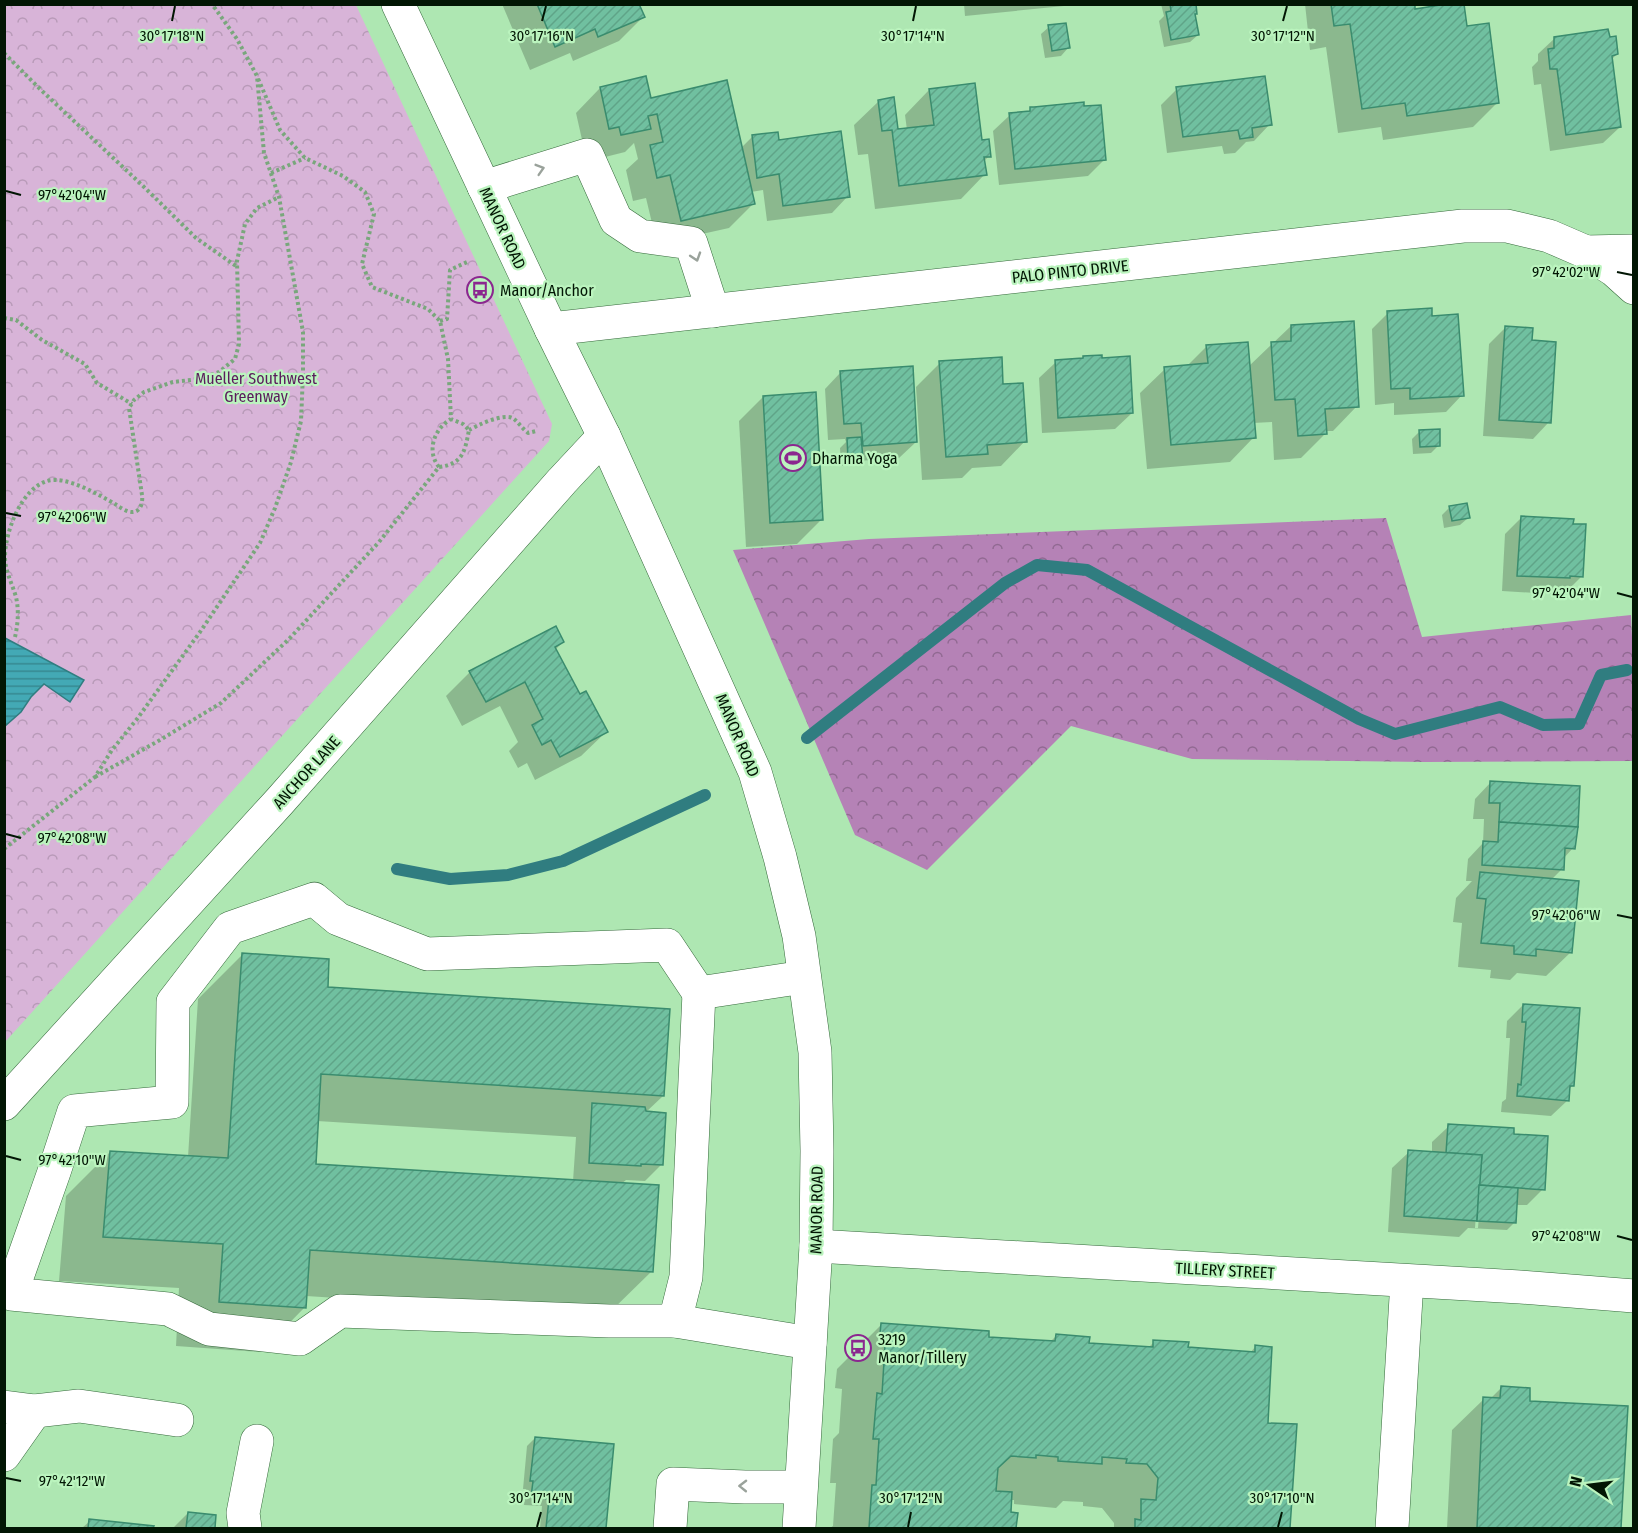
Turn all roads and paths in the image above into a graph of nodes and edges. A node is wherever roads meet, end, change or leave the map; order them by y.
1 (212, 4) edge
2 (398, 4) edge
3 (4, 53) edge
4 (257, 76) junction
5 (305, 158) junction
6 (271, 173) junction
7 (484, 187) junction
8 (279, 197) junction
9 (1634, 251) edge
10 (1586, 252) junction
11 (467, 262) dead end
12 (237, 266) junction
13 (1634, 288) edge
14 (713, 311) junction
15 (4, 318) edge
16 (440, 321) junction
17 (551, 329) junction
18 (132, 404) junction
19 (451, 419) junction
20 (469, 430) junction
21 (536, 431) dead end
22 (604, 436) junction
23 (440, 467) junction
24 (15, 637) dead end
25 (95, 777) junction
26 (4, 849) edge
27 (804, 977) junction
28 (699, 993) junction
29 (4, 1104) edge
30 (816, 1246) junction
31 (1407, 1281) junction
32 (1634, 1296) edge
33 (675, 1321) junction
34 (810, 1343) junction
35 (20, 1409) edge
36 (177, 1420) dead end
37 (256, 1441) dead end
38 (4, 1455) edge
39 (801, 1487) junction
40 (246, 1528) edge
41 (670, 1528) edge
42 (799, 1528) edge
43 (1392, 1528) edge

1 - 4 path
2 - 7 street, MANOR ROAD
3 - 12 path
4 - 5 path
4 - 6 path
5 - 6 path
5 - 16 path
6 - 8 path
7 -> 14 street
7 - 17 street, MANOR ROAD
8 - 12 path
8 - 25 path
9 - 10 street, PALO PINTO DRIVE
10 - 13 street, PALO PINTO DRIVE
10 - 14 street, PALO PINTO DRIVE
11 - 16 path
12 - 18 path
14 - 17 street, PALO PINTO DRIVE
15 - 18 path
16 - 19 path
17 - 22 street, MANOR ROAD
18 - 24 path
19 - 20 path
19 - 23 path
20 - 21 path
20 - 23 path
22 - 27 street, MANOR ROAD
22 - 29 street, ANCHOR LANE
23 - 25 path
25 - 26 path
27 - 28 street
27 - 30 street, MANOR ROAD
28 - 33 street
28 - 33 street
30 - 31 street, TILLERY STREET
30 - 34 street, MANOR ROAD
31 - 32 street, TILLERY STREET
31 - 43 street
33 - 34 street
34 - 39 street, MANOR ROAD
35 - 36 street
35 - 38 street
37 - 40 street
39 -> 41 street
39 - 42 street, MANOR ROAD

